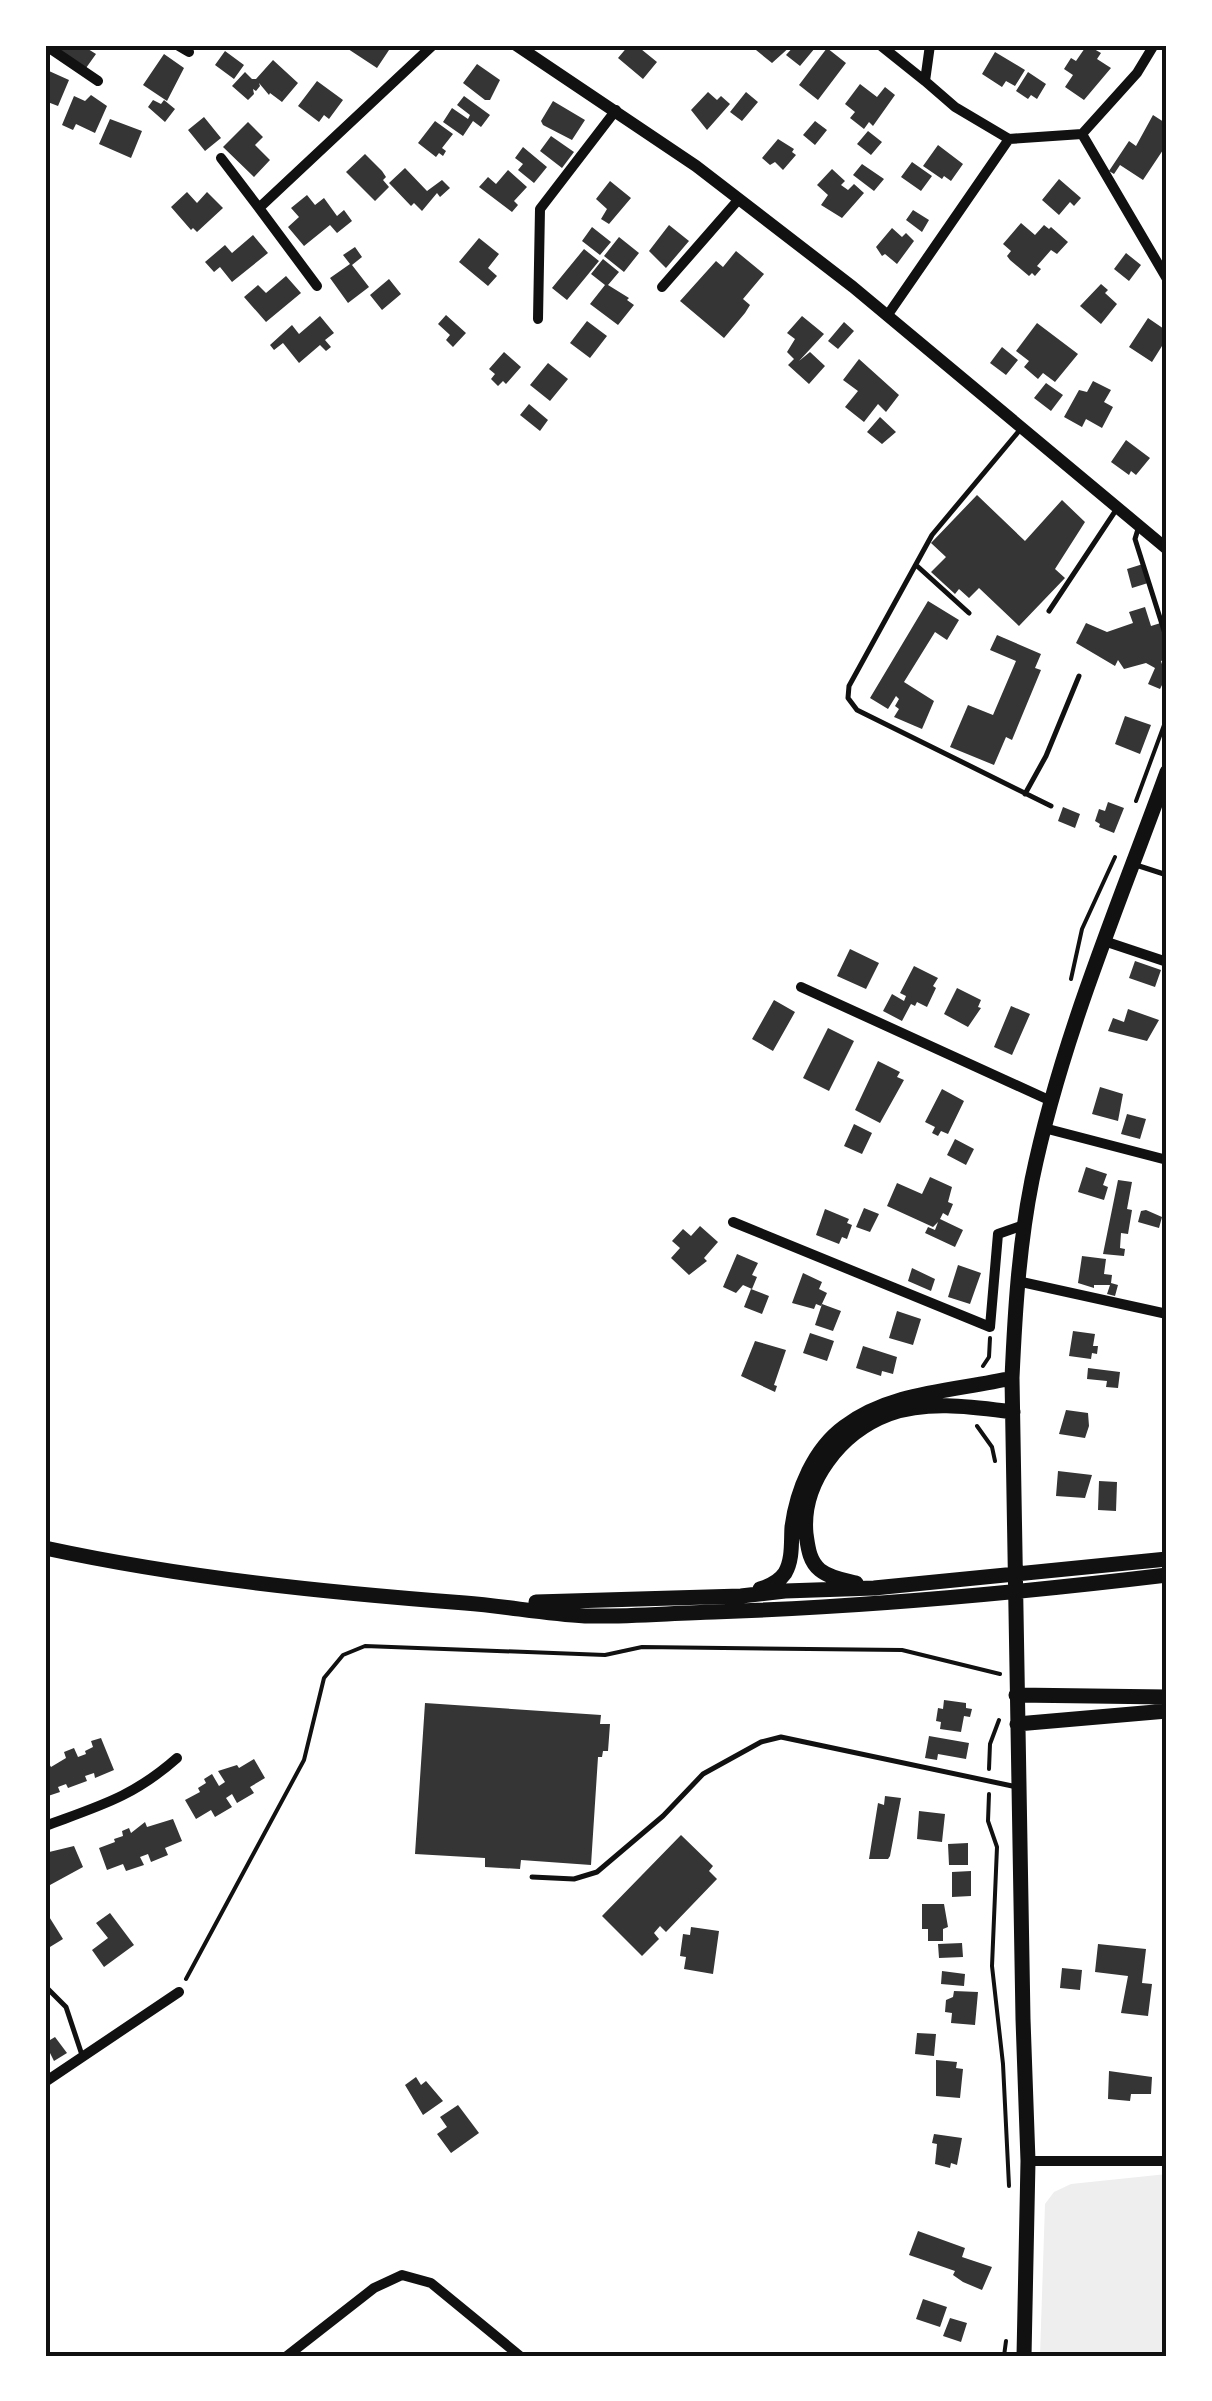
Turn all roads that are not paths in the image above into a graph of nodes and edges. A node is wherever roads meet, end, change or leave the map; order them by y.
1 (45, 45) edge
2 (177, 45) edge
3 (432, 45) edge
4 (516, 45) edge
5 (880, 45) edge
6 (930, 45) edge
7 (1154, 45) edge
8 (189, 52) dead end
9 (98, 81) dead end
10 (925, 81) junction
11 (616, 110) junction
12 (1082, 134) junction
13 (1009, 140) junction
14 (220, 158) dead end
15 (739, 200) junction
16 (258, 208) junction
17 (1167, 279) edge
18 (317, 286) dead end
19 (662, 287) dead end
20 (887, 316) junction
21 (538, 319) dead end
22 (1022, 427) junction
23 (1118, 508) junction
24 (1139, 526) junction
25 (1164, 540) edge
26 (915, 564) junction
27 (1049, 611) dead end
28 (969, 613) dead end
29 (1167, 640) edge
30 (1079, 676) dead end
31 (1167, 772) edge
32 (1025, 794) junction
33 (1051, 806) dead end
34 (1134, 865) junction
35 (1167, 875) edge
36 (1104, 941) junction
37 (1167, 962) edge
38 (801, 986) dead end
39 (1051, 1101) junction
40 (1044, 1128) junction
41 (1167, 1160) edge
42 (733, 1222) dead end
43 (1024, 1224) junction
44 (1017, 1281) junction
45 (1167, 1314) edge
46 (1012, 1378) junction
47 (1013, 1412) junction
48 (45, 1548) edge
49 (1167, 1558) edge
50 (1167, 1575) edge
51 (874, 1588) junction
52 (740, 1596) junction
53 (466, 1603) junction
54 (1009, 1691) junction
55 (1167, 1698) edge
56 (1167, 1710) edge
57 (1017, 1724) junction
58 (177, 1758) dead end
59 (1020, 1788) junction
60 (45, 1826) edge
61 (532, 1877) dead end
62 (45, 1986) edge
63 (179, 1992) road end
64 (83, 2058) junction
65 (45, 2082) edge
66 (1028, 2160) junction
67 (1167, 2161) edge
68 (288, 2356) edge
69 (520, 2356) edge
70 (1024, 2356) edge

1 - 9 street
2 - 8 street
3 - 16 street
4 - 11 street
5 - 10 street
6 - 10 street
7 - 12 street
10 - 13 street
11 - 15 street
11 - 21 street
12 - 13 street
12 - 17 street
13 - 20 street
14 - 16 street
15 - 19 street
15 - 20 street
16 - 18 street
20 - 22 street
22 - 23 street
22 - 26 lane
23 - 24 street
23 - 27 lane
24 - 25 street
24 - 29 lane
26 - 28 lane
26 - 32 lane
30 - 32 lane
31 - 34 main road
32 - 33 lane
34 - 35 lane
34 - 36 main road
36 - 37 street
36 - 39 main road
38 - 39 street
39 - 40 main road
40 - 41 street
40 - 43 main road
42 - 43 street
43 - 44 main road
44 - 45 street
44 - 46 main road
46 - 47 main road
46 - 52 main road
47 - 51 main road
47 - 54 main road
48 - 53 main road
49 - 51 main road
50 - 53 main road
51 - 52 main road
52 - 53 main road
54 - 55 main road
54 - 57 main road
56 - 57 main road
57 - 59 main road
58 - 60 street
59 - 61 lane
59 - 66 main road
62 - 64 lane
63 - 64 street
64 - 65 street
66 - 67 street
66 - 70 main road
68 - 69 street

